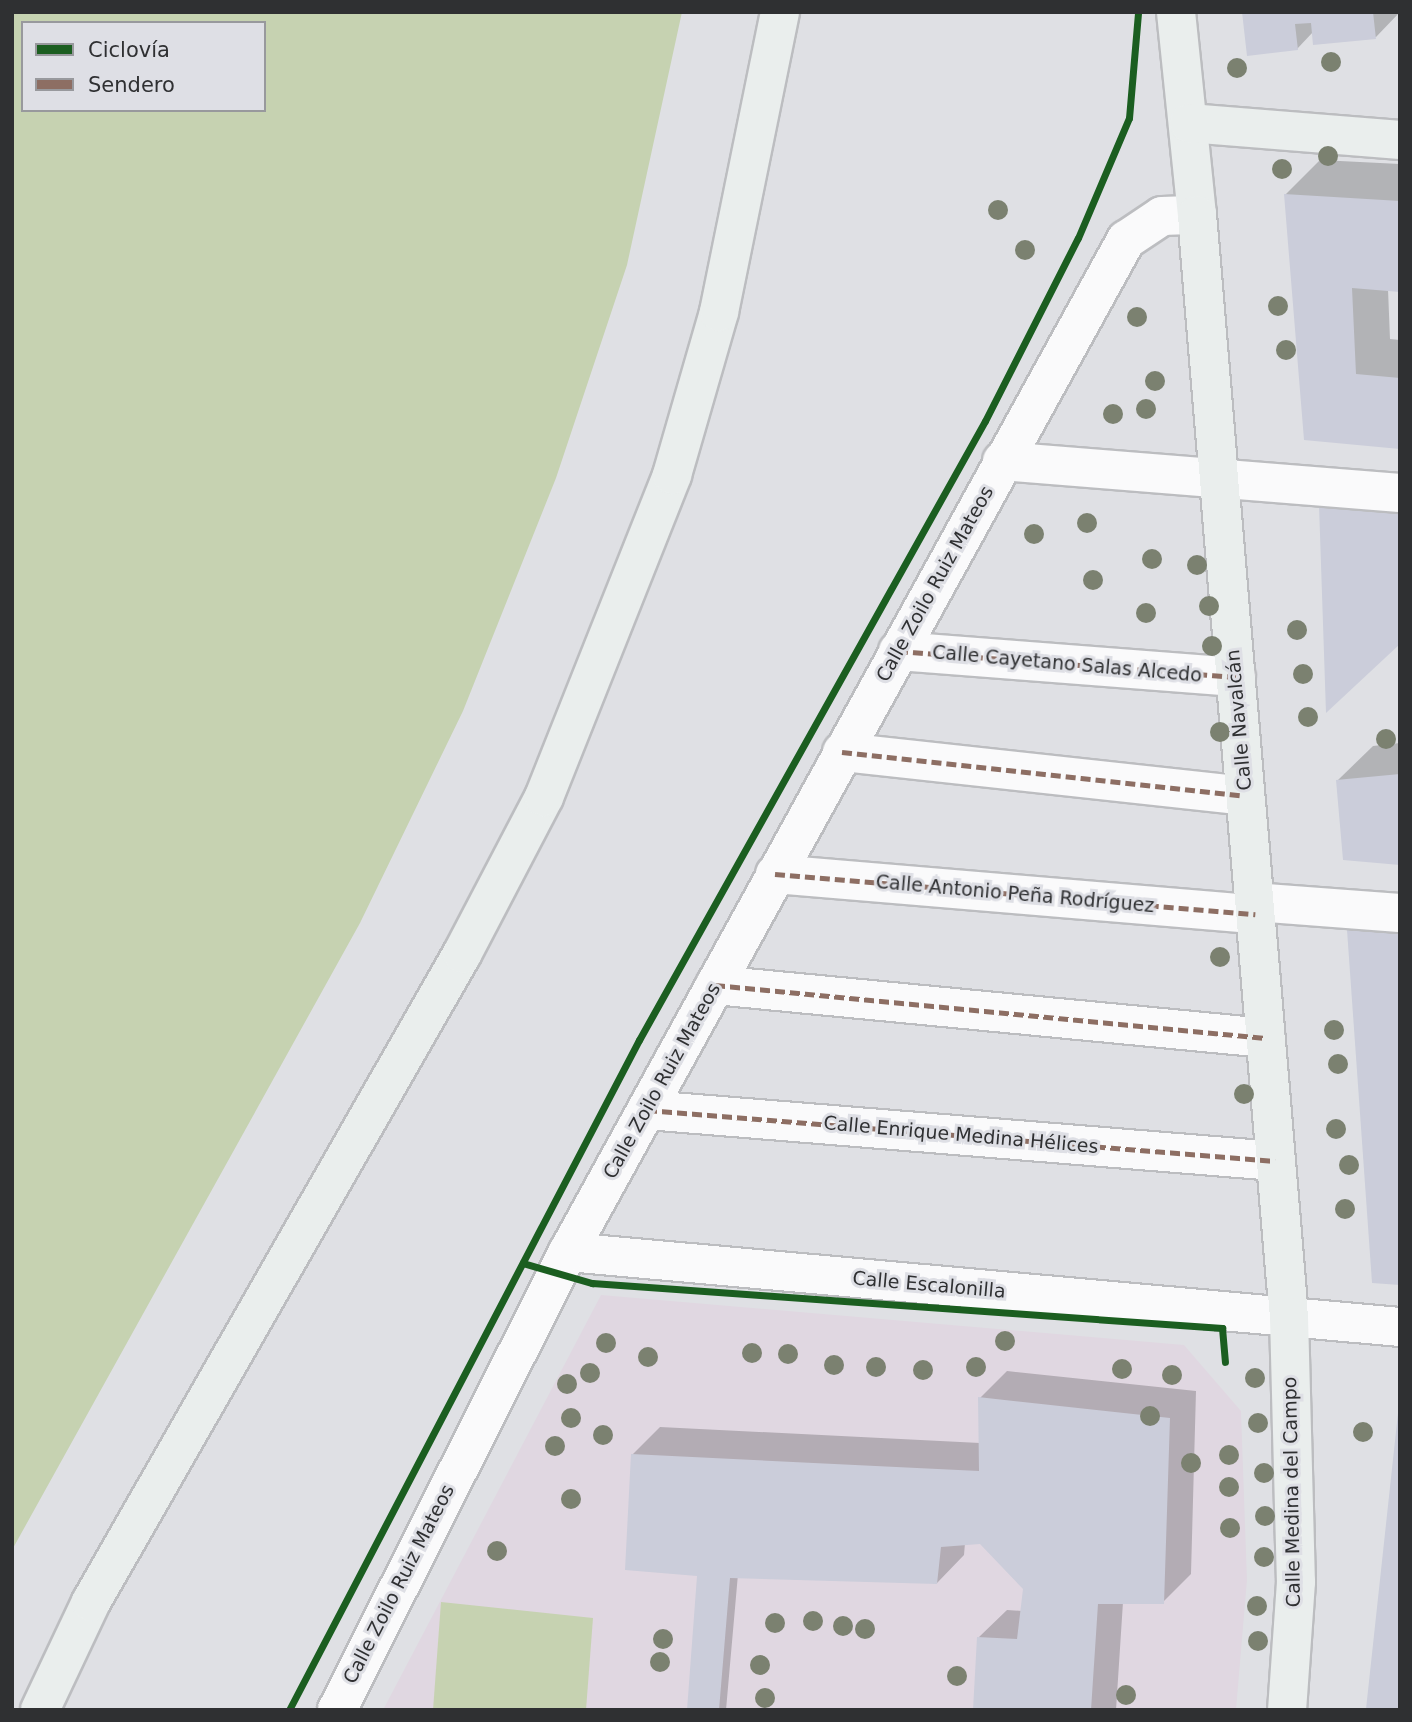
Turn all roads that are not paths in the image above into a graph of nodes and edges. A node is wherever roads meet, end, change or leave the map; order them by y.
1 (780, 12) edge
2 (1176, 12) edge
3 (1189, 123) junction
4 (1400, 140) edge
5 (1197, 215) junction
6 (1002, 461) junction
7 (1219, 478) junction
8 (1400, 493) edge
9 (898, 650) junction
10 (1236, 677) junction
11 (842, 752) junction
12 (1245, 796) junction
13 (775, 874) junction
14 (1254, 908) junction
15 (1400, 914) edge
16 (715, 985) junction
17 (1265, 1038) junction
18 (646, 1110) junction
19 (1275, 1161) junction
20 (568, 1252) junction
21 (1289, 1317) junction
22 (1400, 1327) edge
23 (40, 1710) edge
24 (337, 1710) edge
25 (1287, 1710) edge

1 - 23 street
2 - 3 street
3 - 4 street
3 - 5 street, Calle Navalcán
5 - 6 street, Calle Zoilo Ruiz Mateos
5 - 7 street, Calle Navalcán
6 - 7 street
6 - 9 street, Calle Zoilo Ruiz Mateos
7 - 8 street
7 - 10 street, Calle Navalcán
9 - 10 street, Calle Cayetano Salas Alcedo
9 - 11 street, Calle Zoilo Ruiz Mateos
10 - 12 street, Calle Navalcán
11 - 12 street
11 - 13 street, Calle Zoilo Ruiz Mateos
12 - 14 street, Calle Navalcán
13 - 14 street, Calle Antonio Peña Rodríguez
13 - 16 street, Calle Zoilo Ruiz Mateos
14 - 15 street, Calle Antonio Peña Rodríguez
14 - 17 street, Calle Navalcán
16 - 17 street
16 - 18 street, Calle Zoilo Ruiz Mateos
17 - 19 street, Calle Navalcán
18 - 19 street, Calle Enrique Medina Hélices
18 - 20 street, Calle Zoilo Ruiz Mateos
19 - 21 street, Calle Navalcán
20 - 21 street, Calle Escalonilla
20 - 24 street, Calle Zoilo Ruiz Mateos
21 - 22 street, Calle Escalonilla
21 - 25 street, Calle Medina del Campo

